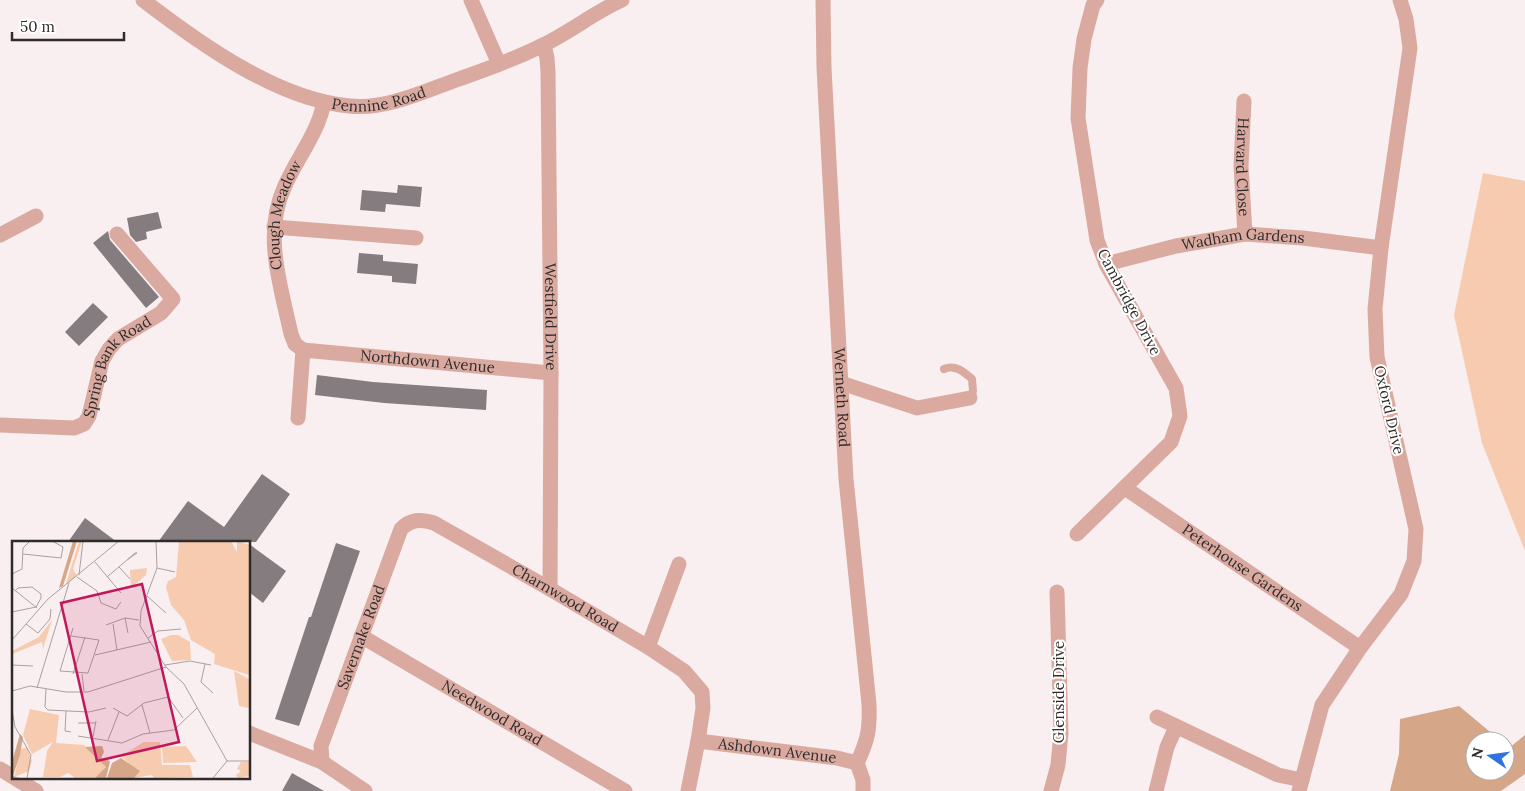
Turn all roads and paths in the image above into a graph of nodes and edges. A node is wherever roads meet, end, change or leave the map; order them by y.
1 (143, 0) edge
2 (471, 0) edge
3 (622, 0) edge
4 (823, 0) edge
5 (1097, 0) edge
6 (1400, 0) edge
7 (544, 45) junction
8 (499, 64) junction
9 (1244, 101) dead end
10 (324, 102) junction
11 (36, 216) dead end
12 (274, 227) junction
13 (117, 234) dead end
14 (1245, 234) junction
15 (0, 235) edge
16 (416, 238) dead end
17 (1381, 248) junction
18 (1106, 264) junction
19 (303, 350) junction
20 (944, 369) dead end
21 (551, 373) junction
22 (841, 382) junction
23 (970, 398) joint
24 (298, 418) dead end
25 (0, 425) edge
26 (1124, 488) junction
27 (416, 520) joint
28 (1077, 534) dead end
29 (680, 564) dead end
30 (550, 588) junction
31 (1058, 592) dead end
32 (361, 636) junction
33 (648, 647) junction
34 (1360, 648) junction
35 (1157, 717) dead end
36 (1176, 727) junction
37 (250, 733) edge
38 (698, 741) junction
39 (322, 762) junction
40 (857, 763) junction
41 (0, 770) edge
42 (12, 777) edge
43 (14, 778) edge
44 (1301, 786) edge
45 (36, 791) edge
46 (365, 791) edge
47 (625, 791) edge
48 (688, 791) edge
49 (863, 791) edge
50 (1051, 791) edge
51 (1156, 791) edge

1 - 10 street, Pennine Road
2 - 8 street
3 - 7 street, Pennine Road
4 - 22 street, Werneth Road
5 - 18 street, Cambridge Drive
6 - 17 street, Oxford Drive
7 - 8 street, Pennine Road
7 - 21 street, Westfield Drive
8 - 10 street, Pennine Road
9 - 14 street, Harvard Close
10 - 12 street, Clough Meadow
11 - 15 street
12 - 16 street
12 - 19 street, Clough Meadow
13 - 25 street, Spring Bank Road
14 - 17 street, Wadham Gardens
14 - 18 street, Wadham Gardens
17 - 34 street, Oxford Drive
18 - 26 street, Cambridge Drive
19 - 21 street, Northdown Avenue
19 - 24 street
20 - 23 lane
21 - 30 street, Westfield Drive
22 - 23 street
22 - 40 street, Werneth Road
26 - 28 street, Cambridge Drive
26 - 34 street, Peterhouse Gardens
27 - 30 street, Charnwood Road
27 - 32 street, Savernake Road
29 - 33 street
30 - 33 street, Charnwood Road
31 - 50 street, Glenside Drive
32 - 39 street, Savernake Road
32 - 47 street, Needwood Road
33 - 38 street, Charnwood Road
34 - 44 street, Oxford Drive
35 - 36 street
36 - 44 street
36 - 51 street
37 - 39 street
38 - 40 street, Ashdown Avenue
38 - 48 street
39 - 46 street
40 - 49 street
41 - 42 street
43 - 45 street

